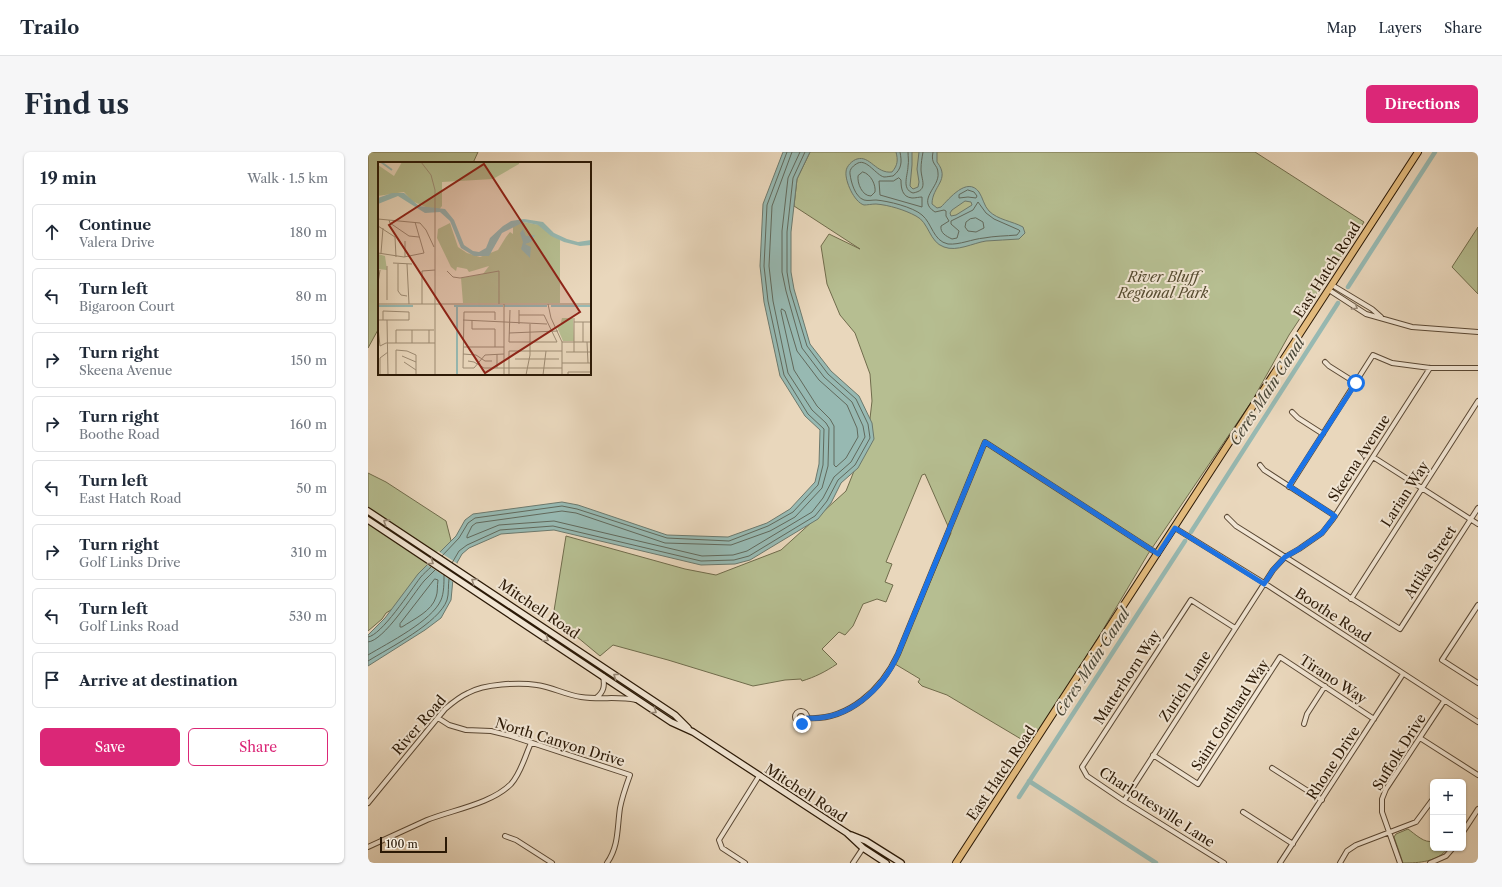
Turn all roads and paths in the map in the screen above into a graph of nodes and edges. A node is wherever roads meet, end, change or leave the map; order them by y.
1 (1418, 152) edge
2 (1331, 287) junction
3 (1383, 319) junction
4 (1478, 332) edge
5 (1325, 362) dead end
6 (1430, 368) junction
7 (1478, 368) edge
8 (1356, 383) junction
9 (1478, 401) edge
10 (1292, 412) dead end
11 (1323, 434) junction
12 (1373, 457) junction
13 (1260, 465) dead end
14 (1289, 486) junction
15 (1422, 488) junction
16 (1478, 508) edge
17 (368, 511) edge
18 (1335, 516) junction
19 (1227, 517) dead end
20 (1471, 519) junction
21 (368, 520) edge
22 (1478, 524) edge
23 (1175, 528) junction
24 (1158, 554) junction
25 (1285, 557) junction
26 (1264, 584) junction
27 (1350, 599) junction
28 (1478, 605) edge
29 (1236, 628) junction
30 (1280, 658) joint
31 (1403, 674) junction
32 (603, 676) junction
33 (1478, 682) edge
34 (1325, 686) junction
35 (595, 698) junction
36 (638, 700) junction
37 (1444, 701) junction
38 (438, 718) junction
39 (807, 718) dead end
40 (1374, 719) junction
41 (1478, 722) edge
42 (1304, 724) dead end
43 (692, 732) junction
44 (1420, 738) junction
45 (531, 743) junction
46 (1153, 755) junction
47 (1082, 767) joint
48 (1272, 768) dead end
49 (1478, 775) edge
50 (759, 776) junction
51 (1322, 800) junction
52 (1124, 801) junction
53 (368, 803) edge
54 (1430, 803) edge
55 (1478, 809) edge
56 (1243, 812) dead end
57 (1466, 827) edge
58 (1389, 833) junction
59 (847, 834) junction
60 (506, 836) dead end
61 (1292, 844) junction
62 (368, 847) edge
63 (863, 848) junction
64 (1450, 851) edge
65 (552, 863) edge
66 (607, 863) edge
67 (745, 863) edge
68 (853, 863) edge
69 (886, 863) edge
70 (901, 863) edge
71 (956, 863) edge
72 (1224, 863) edge
73 (1280, 863) edge
74 (1340, 863) edge
75 (1400, 863) edge
76 (1430, 863) edge

1 - 2 main road, East Hatch Road
2 - 3 street
2 -> 3 street
2 - 23 main road, East Hatch Road
3 - 4 street
5 - 8 street
6 - 7 street
6 - 8 street
6 - 12 street, Skeena Avenue
8 - 11 street
9 - 15 street, Larian Way
10 - 11 street
11 - 14 street
12 - 15 street
12 - 18 street, Skeena Avenue
13 - 14 street
14 - 18 street
15 - 20 street
15 - 27 street, Larian Way
16 - 20 street, Attika Street
43 -> 17 main road, Mitchell Road
18 - 25 street, Skeena Avenue
19 - 25 street
20 - 22 street
20 - 27 street, Attika Street
21 -> 32 main road, Mitchell Road
23 - 24 main road, East Hatch Road
23 - 26 street, Boothe Road
24 - 39 street
24 - 71 main road, East Hatch Road
25 - 26 street, Skeena Avenue
25 - 27 street
26 - 29 street, Zurich Lane
26 - 31 street, Boothe Road
28 - 33 street
29 - 46 street, Zurich Lane
29 - 47 street, Matterhorn Way
30 - 34 street, Tirano Way
30 - 46 street, Saint Gotthard Way
31 - 37 street, Boothe Road
31 - 40 street, Rhone Drive
32 - 35 street
32 - 36 main road, Mitchell Road
34 - 40 street, Tirano Way
34 - 42 street
35 - 36 street, River Road
35 - 38 street, River Road
36 -> 43 main road, Mitchell Road
37 - 41 street, Boothe Road
37 - 44 street, Suffolk Drive
38 - 45 street, North Canyon Drive
38 - 53 street, River Road
40 - 51 street, Rhone Drive
43 - 50 main road, Mitchell Road
44 - 49 street
44 - 58 street, Suffolk Drive
45 - 62 street
45 - 66 street, North Canyon Drive
46 - 52 street, Zurich Lane
47 - 52 street, Charlottesville Lane
48 - 51 street
50 - 59 main road, Mitchell Road
50 - 67 street
51 - 61 street, Rhone Drive
52 - 72 street, Charlottesville Lane
54 - 58 street
55 - 57 street
56 - 61 street
58 - 74 street
58 - 75 street, Suffolk Drive
59 - 63 main road, Mitchell Road
59 - 70 main road, Mitchell Road
60 - 65 street
61 - 73 street, Rhone Drive
63 - 68 street
63 - 69 main road, Mitchell Road
64 - 76 street

